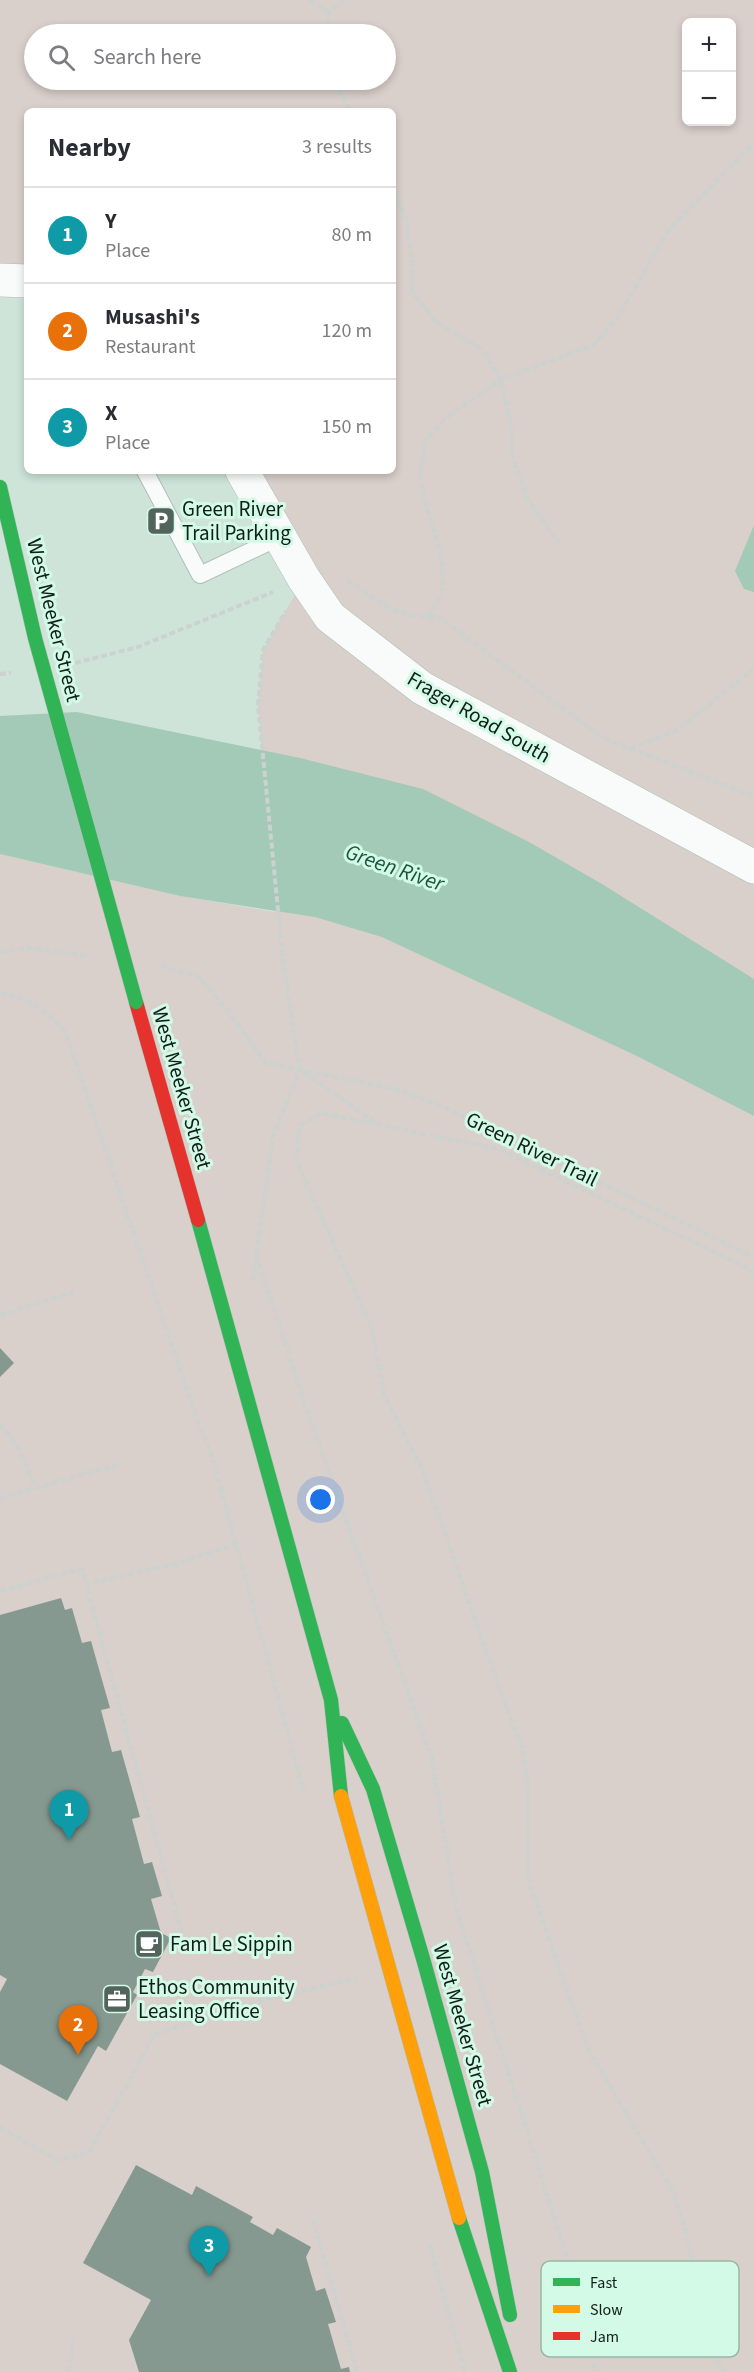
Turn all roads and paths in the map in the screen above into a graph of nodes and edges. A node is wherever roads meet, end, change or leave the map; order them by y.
1 (309, 0) edge
2 (344, 0) edge
3 (329, 12) junction
4 (328, 24) edge
5 (339, 90) edge
6 (348, 108) edge
7 (754, 142) edge
8 (396, 198) edge
9 (0, 280) edge
10 (24, 281) edge
11 (501, 380) junction
12 (147, 474) edge
13 (244, 474) edge
14 (0, 487) edge
15 (280, 537) junction
16 (559, 543) dead end
17 (304, 579) junction
18 (426, 617) junction
19 (68, 664) dead end
20 (754, 669) edge
21 (15, 673) dead end
22 (0, 674) edge
23 (630, 748) junction
24 (754, 796) edge
25 (754, 867) edge
26 (0, 993) edge
27 (300, 1070) junction
28 (379, 1125) junction
29 (256, 1254) junction
30 (754, 1257) edge
31 (754, 1274) edge
32 (74, 1292) dead end
33 (250, 1292) dead end
34 (0, 1315) edge
35 (0, 1424) edge
36 (121, 1464) dead end
37 (36, 1488) junction
38 (0, 1498) edge
39 (230, 1521) dead end
40 (236, 1544) dead end
41 (86, 1584) junction
42 (0, 1591) edge
43 (330, 1700) junction
44 (182, 1933) dead end
45 (355, 1978) dead end
46 (0, 2127) edge
47 (313, 2219) dead end
48 (568, 2261) edge
49 (692, 2261) edge
50 (512, 2325) dead end
51 (74, 2336) dead end
52 (516, 2348) dead end
53 (596, 2357) edge
54 (716, 2357) edge
55 (69, 2372) edge
56 (357, 2372) edge
57 (510, 2372) edge
58 (521, 2372) edge
59 (593, 2372) edge
60 (724, 2372) edge

1 - 3 path
2 - 3 path
3 - 4 path
5 - 6 path
7 - 11 path
8 - 11 path
9 - 10 street
11 - 16 path
11 - 18 path
12 - 15 lane
13 - 15 street, Frager Road South
14 - 43 main road, West Meeker Street, bridge
15 - 17 street, Frager Road South
17 - 18 path
17 - 19 path
17 - 25 street, Frager Road South
17 - 27 path
18 - 23 path
20 - 23 path
21 - 22 path
23 - 24 path
26 - 39 path
27 - 28 path
27 - 29 path
27 - 30 path, Green River Trail
28 - 31 path
28 - 49 path
29 - 33 path
29 - 48 path
32 - 34 path
35 - 37 path
36 - 37 path
37 - 38 path
40 - 41 path
41 - 42 path
41 - 44 path
43 - 50 main road, West Meeker Street
43 - 57 main road, West Meeker Street
45 - 46 path
47 - 56 path
51 - 55 path
52 - 58 main road
53 - 59 path
54 - 60 path

